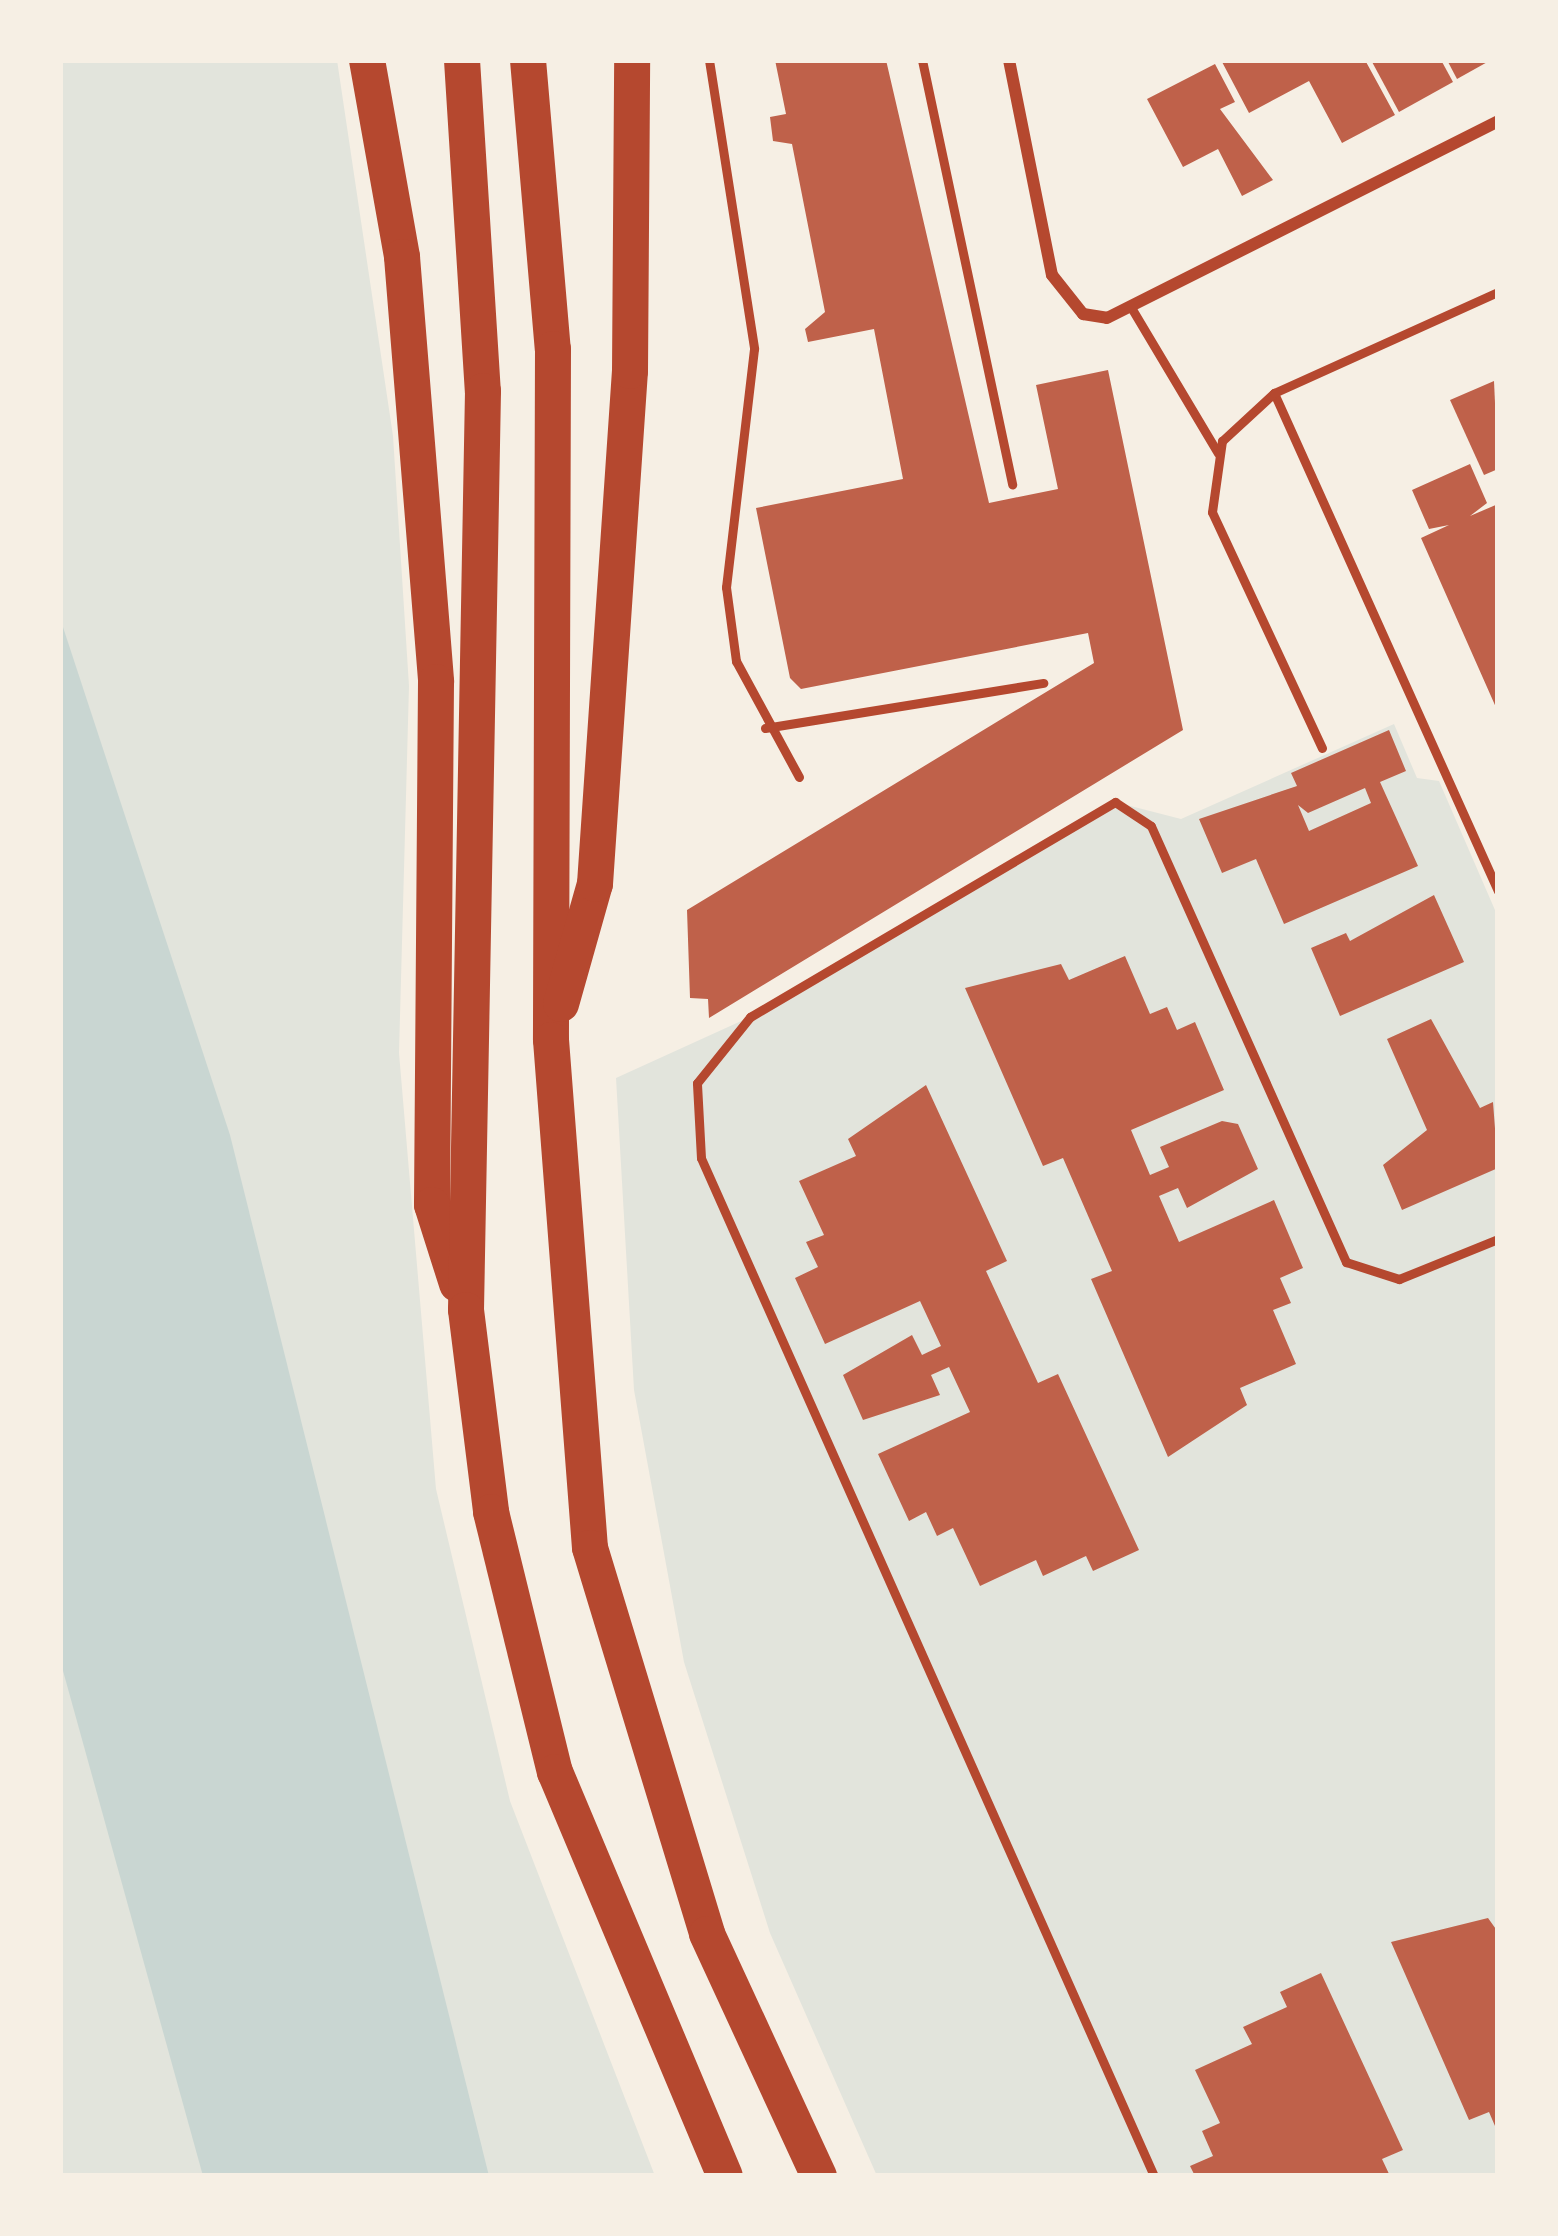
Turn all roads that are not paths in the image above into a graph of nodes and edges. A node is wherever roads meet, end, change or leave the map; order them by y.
1 (367, 60) edge
2 (462, 60) edge
3 (528, 60) edge
4 (632, 60) edge
5 (709, 60) edge
6 (922, 60) edge
7 (1009, 60) edge
8 (1498, 121) edge
9 (1498, 292) edge
10 (1132, 309) junction
11 (1274, 393) junction
12 (1218, 453) junction
13 (1012, 485) dead end
14 (1043, 683) dead end
15 (765, 728) junction
16 (1322, 748) dead end
17 (799, 777) dead end
18 (1498, 891) edge
19 (551, 1040) junction
20 (1498, 1239) edge
21 (466, 1310) junction
22 (724, 2176) edge
23 (819, 2176) edge
24 (1154, 2176) edge

1 - 21 highway
2 - 21 highway
3 - 19 highway
4 - 19 highway
5 - 15 lane
6 - 13 lane
7 - 10 street
8 - 10 street
9 - 11 lane
10 - 12 lane
11 - 12 lane
11 - 18 lane
12 - 16 lane
14 - 15 lane
15 - 17 lane
19 - 23 highway
20 - 24 lane
21 - 22 highway

